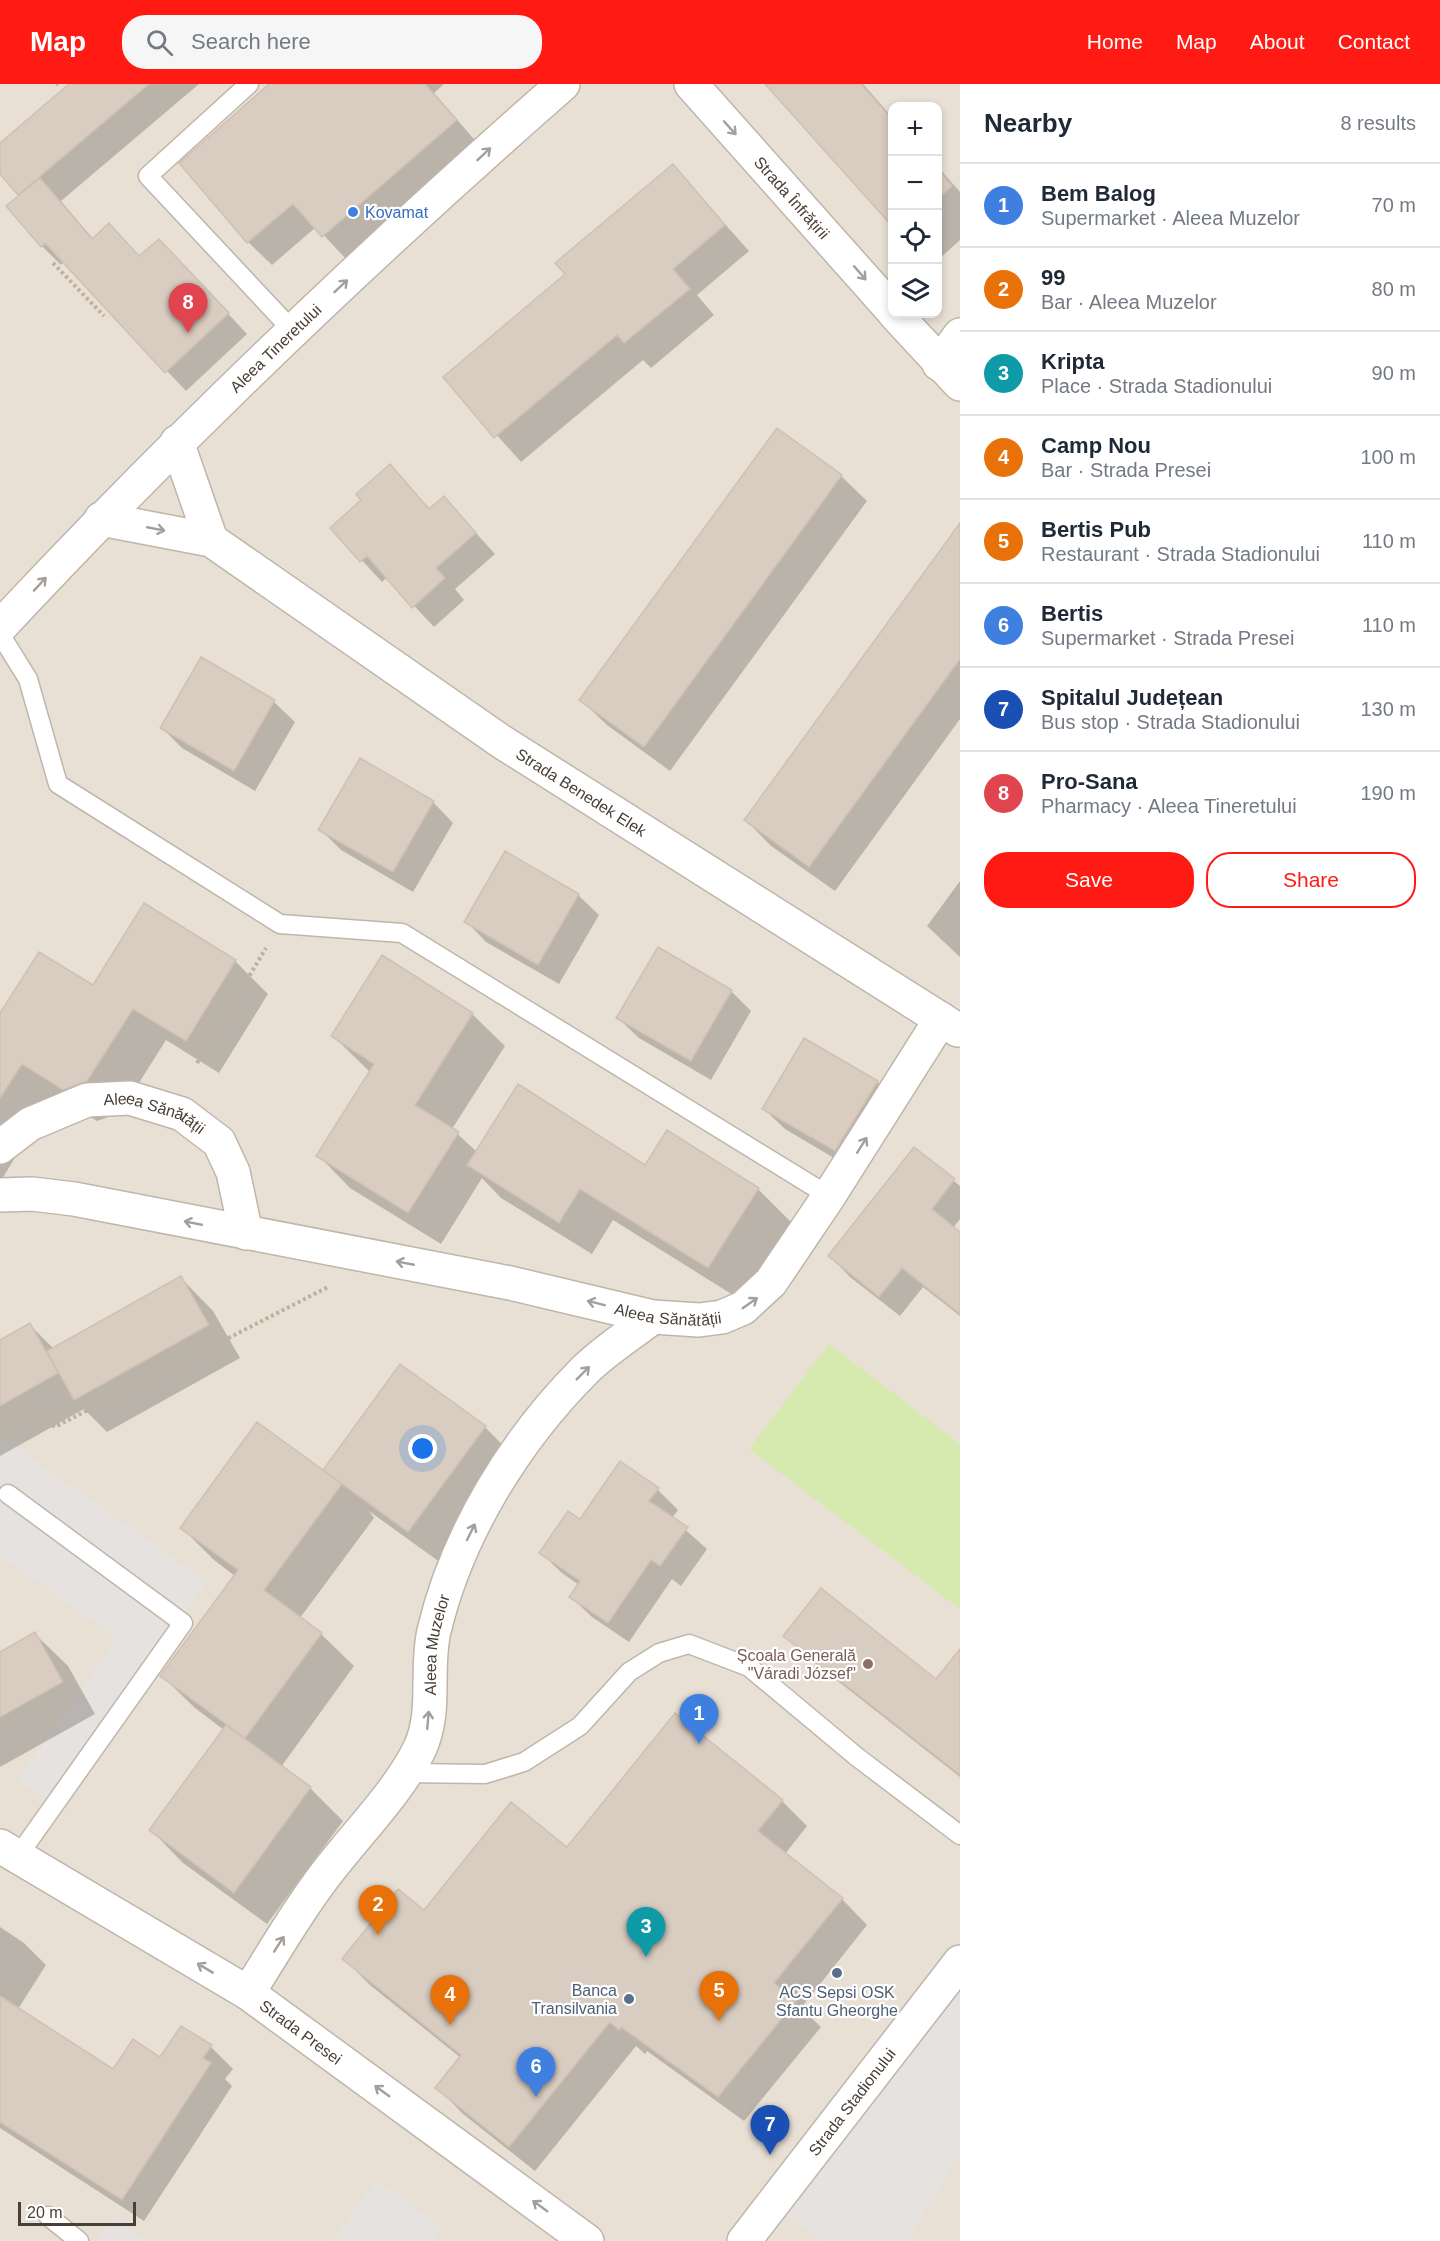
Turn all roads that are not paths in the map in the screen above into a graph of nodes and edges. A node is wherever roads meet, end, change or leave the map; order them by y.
1 (249, 84) edge
2 (563, 84) edge
3 (691, 84) edge
4 (888, 305) edge
5 (899, 318) edge
6 (293, 331) junction
7 (960, 335) edge
8 (950, 374) edge
9 (177, 442) junction
10 (101, 519) junction
11 (211, 540) junction
12 (0, 627) edge
13 (0, 634) edge
14 (951, 1025) edge
15 (0, 1147) edge
16 (0, 1195) edge
17 (830, 1196) junction
18 (246, 1233) junction
19 (653, 1317) junction
20 (8, 1494) dead end
21 (405, 1773) junction
22 (960, 1835) edge
23 (9, 1851) edge
24 (960, 1962) edge
25 (248, 1993) junction
26 (48, 2216) dead end
27 (79, 2241) edge
28 (587, 2241) edge
29 (744, 2241) edge

1 - 6 lane
6 -> 2 street, Aleea Tineretului
3 -> 4 street, Strada Înfrățirii
5 - 8 street, Strada Înfrățirii
6 - 9 street, Aleea Tineretului
7 - 8 street
9 - 10 street, Aleea Tineretului
9 - 11 street
10 -> 11 street, Strada Benedek Elek
12 -> 10 street, Aleea Tineretului
11 - 14 street, Strada Benedek Elek
13 - 17 lane
17 -> 14 street, Aleea Sănătății
15 - 18 street, Aleea Sănătății
18 -> 16 street, Aleea Sănătății
19 -> 17 street, Aleea Sănătății
19 -> 18 street, Aleea Sănătății
21 -> 19 street, Aleea Muzelor
20 - 23 lane
21 - 22 lane
25 -> 21 street, Aleea Muzelor
25 -> 23 street, Strada Presei
24 - 29 street, Strada Stadionului
28 -> 25 street, Strada Presei
26 - 27 lane

